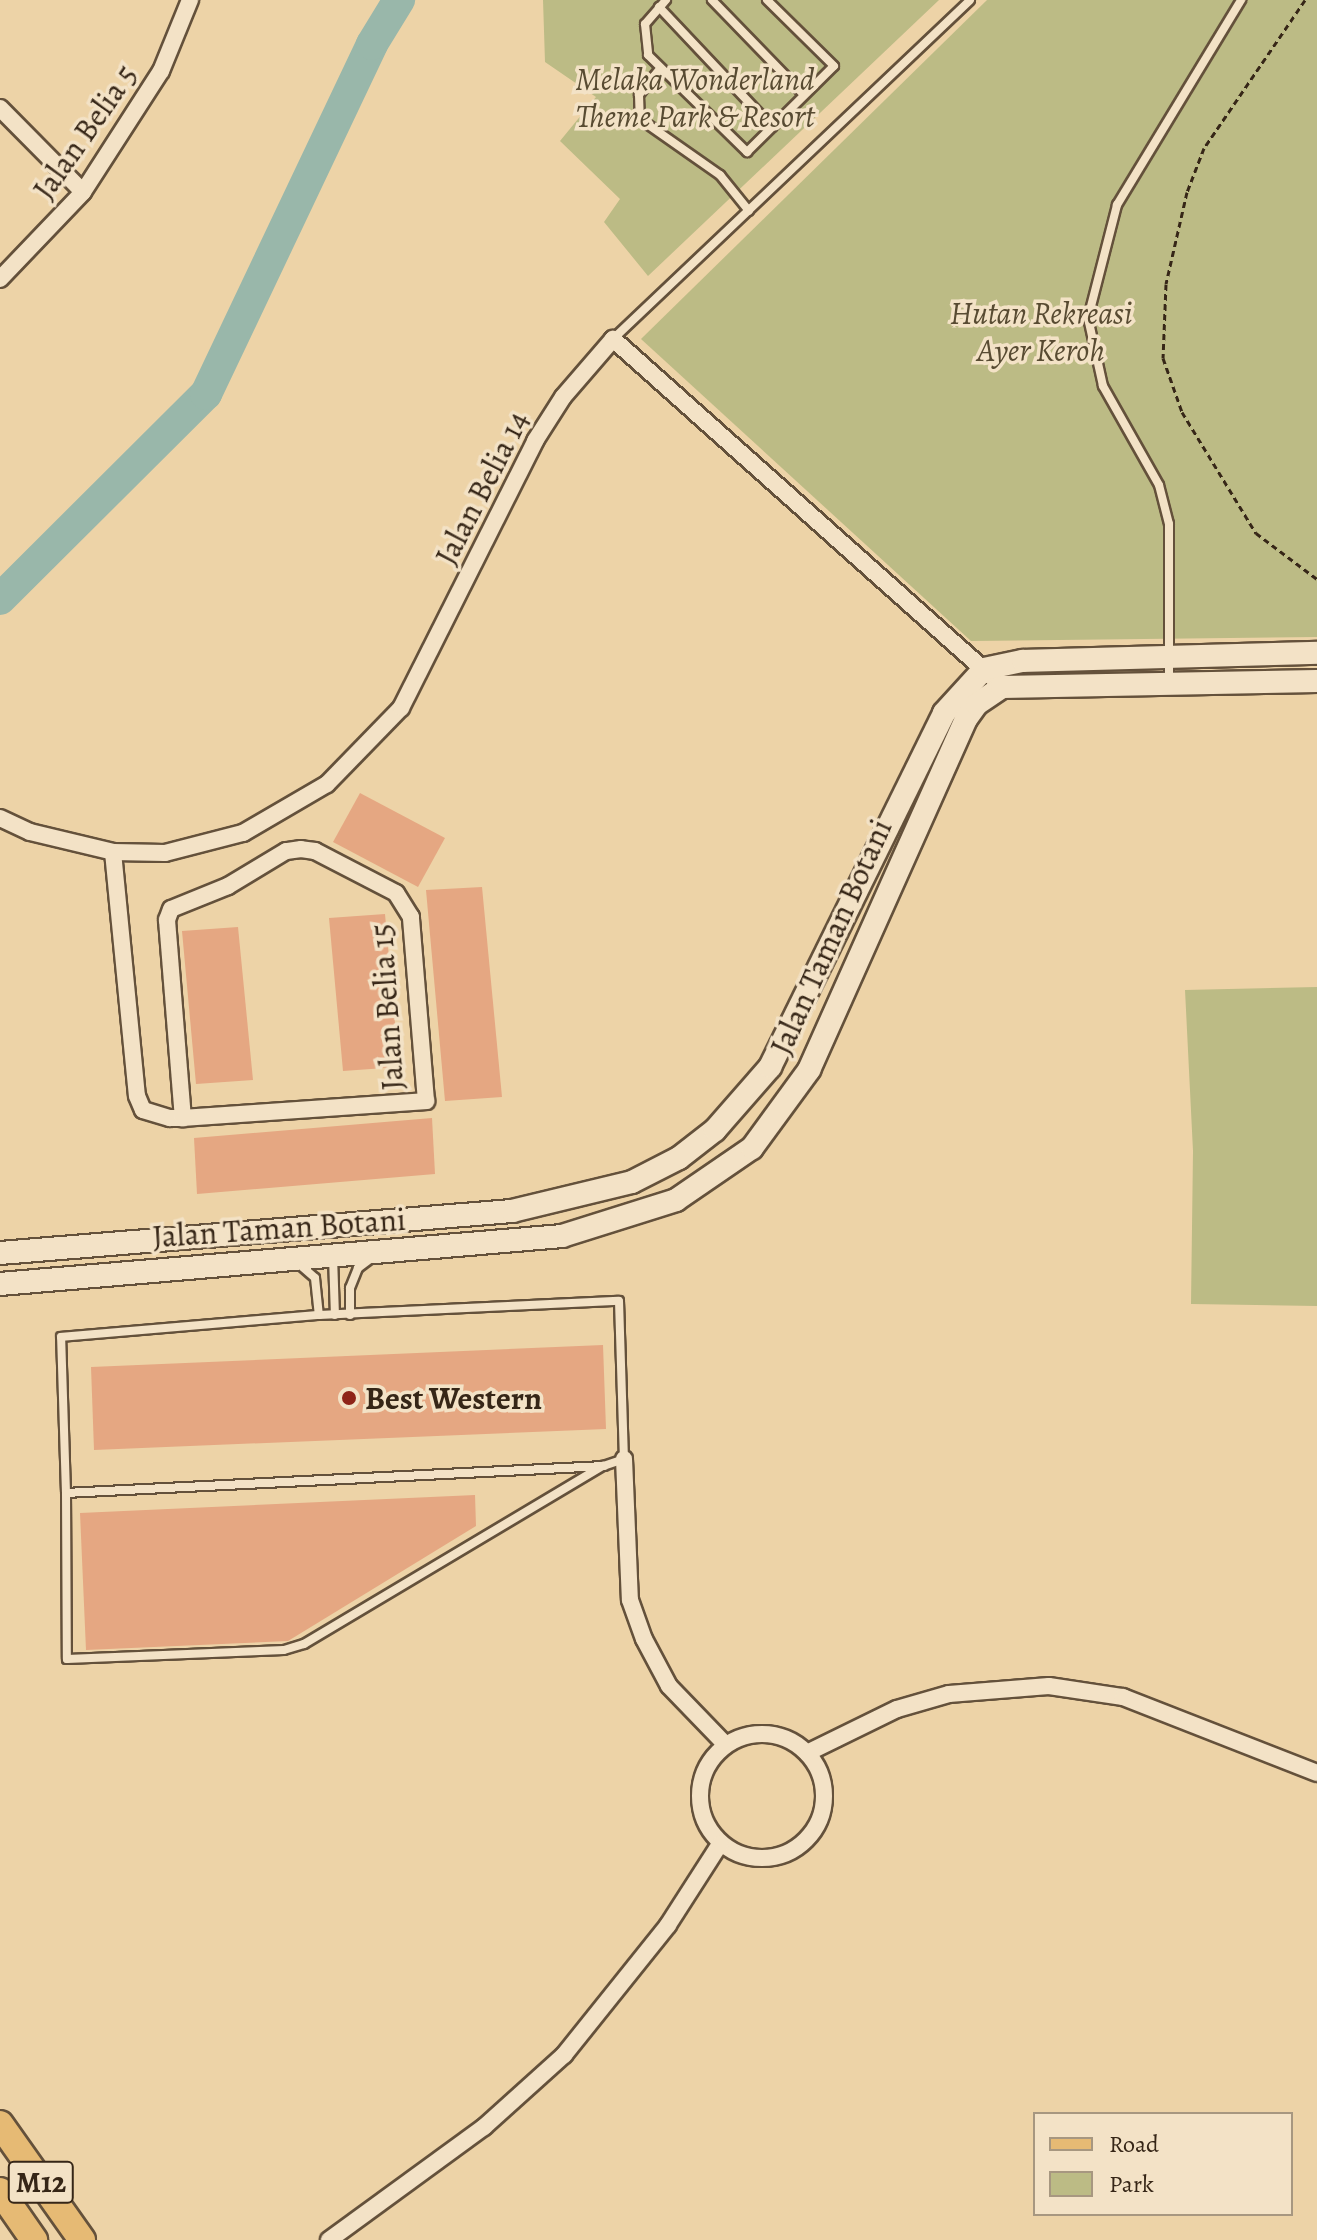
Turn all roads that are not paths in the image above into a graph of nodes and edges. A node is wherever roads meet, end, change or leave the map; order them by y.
1 (190, 0) edge
2 (712, 0) edge
3 (767, 0) edge
4 (970, 0) edge
5 (1241, 0) edge
6 (662, 4) edge
7 (659, 70) junction
8 (804, 95) junction
9 (0, 108) edge
10 (772, 127) junction
11 (83, 192) junction
12 (749, 211) junction
13 (0, 279) edge
14 (613, 339) junction
15 (1317, 653) edge
16 (1171, 655) junction
17 (984, 669) junction
18 (1317, 681) edge
19 (1169, 682) junction
20 (1002, 687) junction
21 (0, 818) edge
22 (113, 852) junction
23 (183, 1118) junction
24 (282, 1232) junction
25 (0, 1253) edge
26 (377, 1253) junction
27 (333, 1256) junction
28 (285, 1257) junction
29 (0, 1284) edge
30 (319, 1315) junction
31 (335, 1315) junction
32 (350, 1315) junction
33 (624, 1459) junction
34 (604, 1466) junction
35 (66, 1493) junction
36 (726, 1745) junction
37 (807, 1753) junction
38 (1317, 1773) edge
39 (720, 1844) junction
40 (0, 2124) edge
41 (0, 2191) edge
42 (34, 2240) edge
43 (82, 2240) edge
44 (329, 2240) edge

1 - 11 street, Jalan Belia 5
2 - 8 lane
3 - 8 lane
4 - 12 lane, Jalan Belia 14
5 - 16 lane
6 - 7 lane
6 - 10 lane
7 - 10 lane
7 - 12 lane
8 - 10 lane
9 - 11 street
11 - 13 street, Jalan Belia 5
12 - 14 lane, Jalan Belia 14
14 - 17 street
14 - 22 street, Jalan Belia 14
15 - 16 street
16 - 17 street
16 - 19 lane
17 - 20 street
17 - 24 street, Jalan Taman Botani
18 - 19 street
19 - 20 street
20 - 26 street, Jalan Taman Botani
21 - 22 street, Jalan Belia 14
22 - 23 street, Jalan Belia 15
23 - 23 street, Jalan Belia 15
24 - 25 street, Jalan Taman Botani
24 - 27 street
26 - 27 street, Jalan Taman Botani
26 - 32 lane
27 - 28 street, Jalan Taman Botani
27 - 31 lane
28 - 29 street, Jalan Taman Botani
28 - 30 lane
30 - 31 lane
30 - 35 lane
31 - 32 lane
32 - 33 lane
33 - 34 lane
33 - 36 street
34 - 35 lane
34 - 35 lane
36 - 37 street
36 - 39 street
37 - 38 street
37 - 39 street
39 - 44 street
40 - 43 main road, M12
41 - 42 main road, M12

